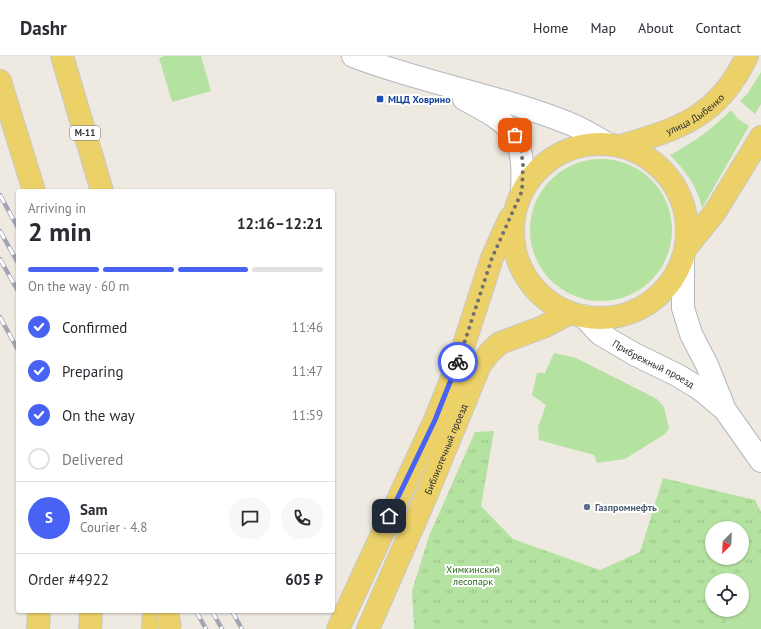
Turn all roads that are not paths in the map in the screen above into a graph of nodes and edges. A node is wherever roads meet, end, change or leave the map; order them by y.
1 (353, 56) edge
2 (748, 56) edge
3 (65, 65) edge
4 (433, 82) junction
5 (3, 88) edge
6 (761, 137) edge
7 (614, 145) junction
8 (33, 188) edge
9 (101, 189) edge
10 (519, 198) junction
11 (684, 253) junction
12 (576, 315) junction
13 (725, 410) junction
14 (761, 461) edge
15 (39, 613) edge
16 (91, 613) edge
17 (154, 613) edge
18 (168, 613) edge
19 (370, 623) edge
20 (38, 629) edge
21 (90, 629) edge
22 (153, 629) edge
23 (170, 629) edge
24 (338, 629) edge

1 - 4 street
2 - 7 main road, улица Дыбенко
3 - 9 main road, М-11
4 - 7 street
4 - 10 street
5 - 8 main road
6 - 11 main road
7 - 10 main road, Библиотечный проезд
7 - 11 main road
10 - 12 main road
10 - 24 main road, Библиотечный проезд
11 - 12 main road
11 - 13 street, Прибрежный проезд
12 - 13 street, Прибрежный проезд
12 - 19 main road, Библиотечный проезд
13 - 14 street, Прибрежный проезд
15 - 20 main road
16 - 21 main road
17 - 22 main road
18 - 23 main road, bridge

